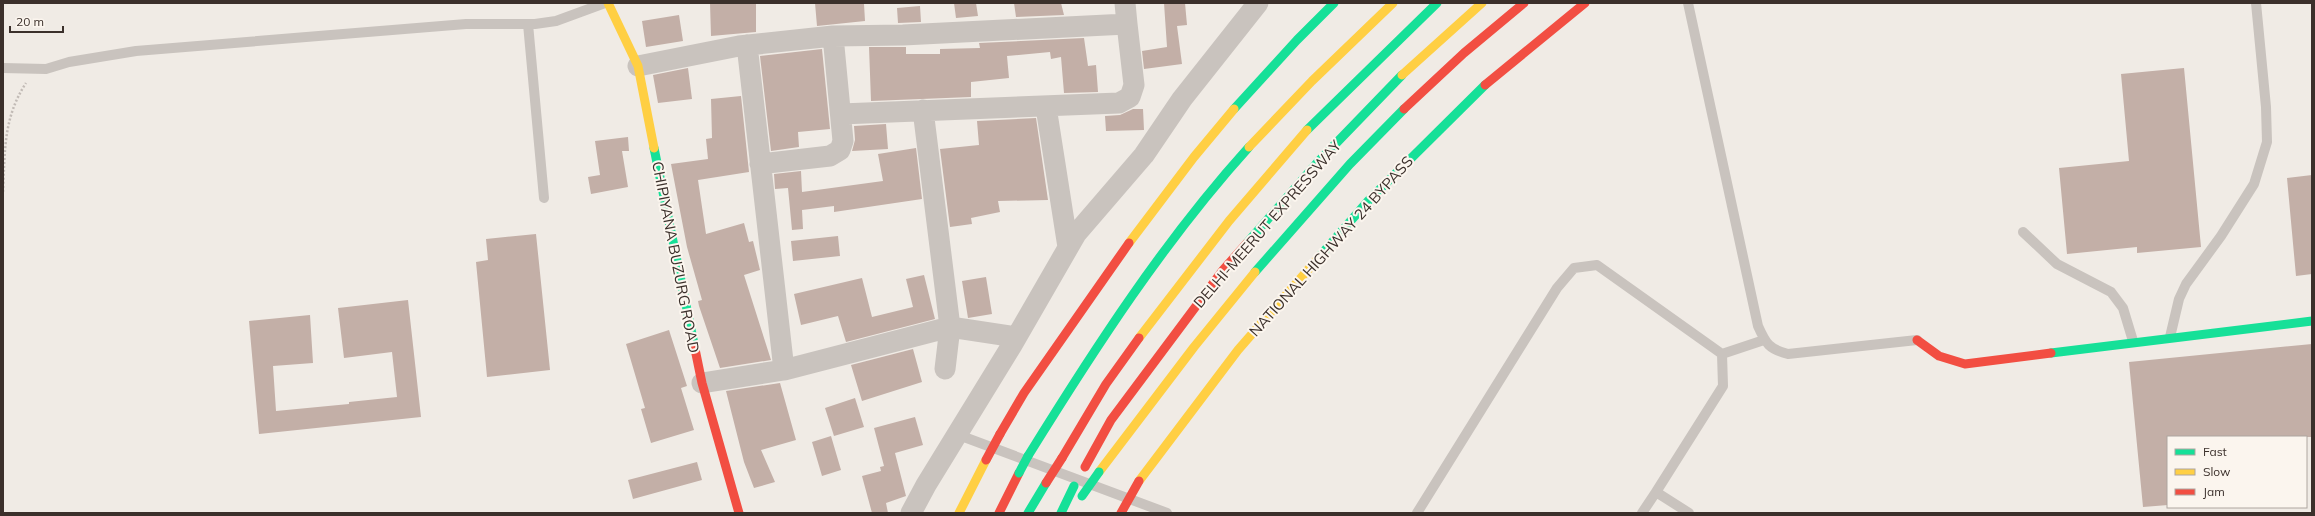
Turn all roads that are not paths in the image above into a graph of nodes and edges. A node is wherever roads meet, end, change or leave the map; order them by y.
1 (605, 3) edge
2 (608, 3) edge
3 (1125, 3) edge
4 (1258, 3) edge
5 (1334, 3) edge
6 (1393, 3) edge
7 (1437, 3) edge
8 (1482, 3) edge
9 (1524, 3) edge
10 (1585, 3) edge
11 (1688, 3) edge
12 (2256, 3) edge
13 (528, 24) junction
14 (1127, 24) junction
15 (833, 36) junction
16 (747, 46) junction
17 (638, 66) junction
18 (3, 68) edge
19 (1046, 107) junction
20 (923, 110) junction
21 (841, 114) junction
22 (760, 164) junction
23 (544, 198) dead end
24 (2023, 232) dead end
25 (1068, 247) junction
26 (2312, 321) edge
27 (950, 327) junction
28 (1016, 337) junction
29 (2170, 337) junction
30 (1764, 340) junction
31 (1917, 340) joint
32 (2133, 342) junction
33 (1722, 354) junction
34 (784, 370) junction
35 (945, 370) dead end
36 (702, 383) junction
37 (956, 434) junction
38 (1656, 492) junction
39 (738, 513) edge
40 (911, 513) edge
41 (960, 513) edge
42 (999, 513) edge
43 (1028, 513) edge
44 (1061, 513) edge
45 (1069, 513) edge
46 (1121, 513) edge
47 (1167, 513) edge
48 (1417, 513) edge
49 (1642, 513) edge
50 (1689, 513) edge

1 - 13 lane
2 - 17 main road, CHIPIYANA BUZURG ROAD
3 - 14 street
4 - 25 street
5 - 41 main road, bridge
6 - 42 main road, bridge
7 - 43 main road, DELHI-MEERUT EXPRESSWAY, bridge
8 - 44 main road, DELHI-MEERUT EXPRESSWAY
9 - 45 main road, bridge
10 - 46 main road, NATIONAL HIGHWAY 24 BYPASS, bridge
11 - 30 lane
12 - 29 lane
13 - 18 lane
13 - 23 lane
14 - 15 street
14 - 19 street
15 - 16 street
15 - 21 street
16 - 17 street
16 - 22 street
17 - 36 main road, CHIPIYANA BUZURG ROAD
19 - 20 street
19 - 25 street
20 - 21 street
20 - 27 street
21 - 22 street
22 - 34 street
24 - 32 lane
25 - 28 street
26 - 29 main road
27 - 28 street
27 - 34 street
27 - 35 street
28 - 37 street
29 - 32 main road
30 - 31 lane
30 - 33 lane
31 - 32 main road
33 - 38 lane
33 - 48 lane
34 - 36 street
36 - 39 main road, CHIPIYANA BUZURG ROAD
37 - 40 street
37 - 47 lane
38 - 49 lane
38 - 50 lane

